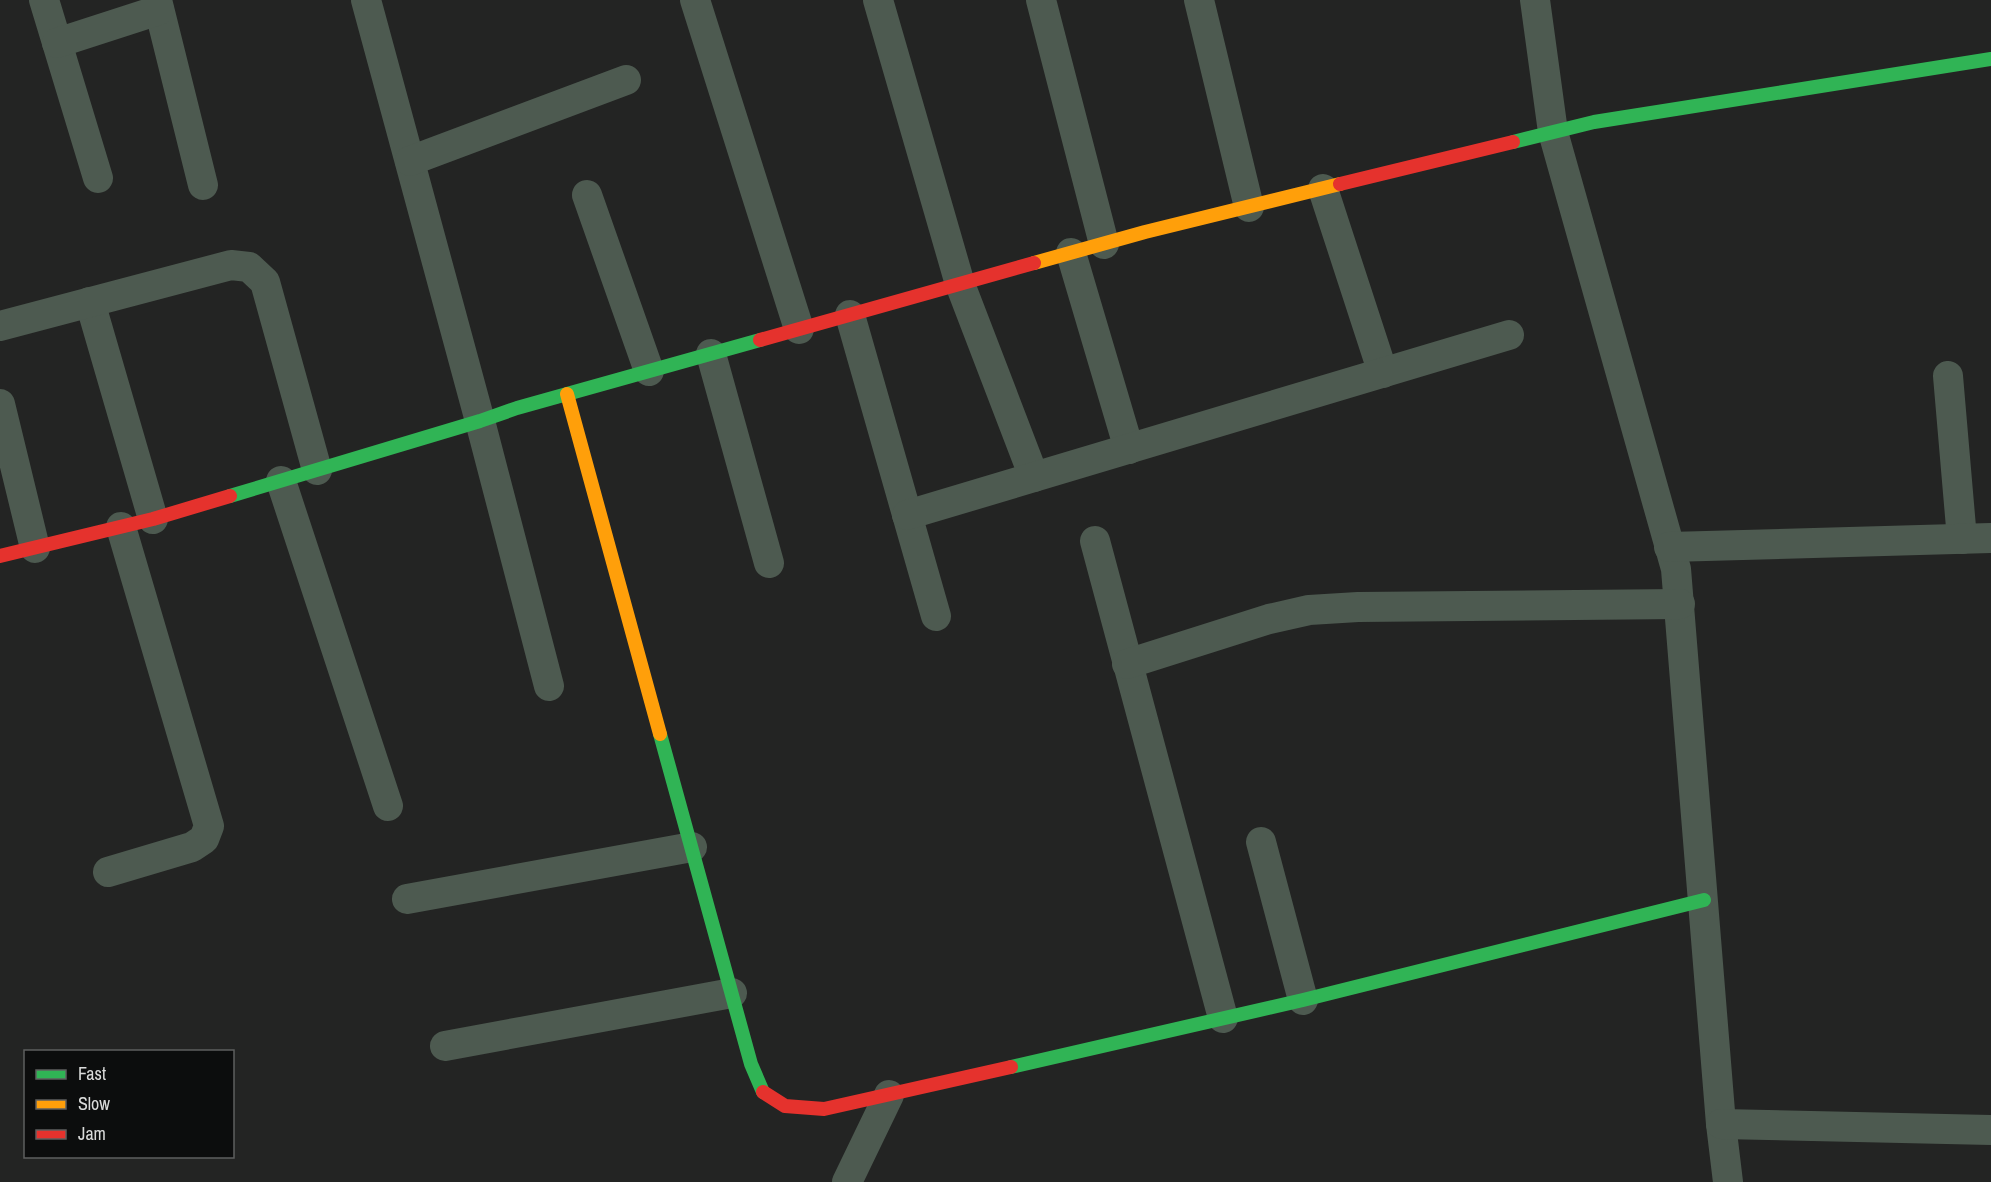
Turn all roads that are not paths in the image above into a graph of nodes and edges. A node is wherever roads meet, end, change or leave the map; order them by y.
1 (44, 0) edge
2 (366, 0) edge
3 (695, 0) edge
4 (878, 0) edge
5 (1041, 0) edge
6 (1199, 0) edge
7 (1535, 0) edge
8 (158, 5) edge
9 (57, 43) junction
10 (1991, 59) edge
11 (626, 80) dead end
12 (1553, 132) junction
13 (410, 161) junction
14 (98, 178) dead end
15 (203, 185) dead end
16 (1323, 189) junction
17 (587, 195) dead end
18 (1249, 207) junction
19 (1104, 244) junction
20 (1071, 253) junction
21 (960, 284) junction
22 (90, 302) junction
23 (850, 315) junction
24 (0, 326) edge
25 (799, 329) junction
26 (1509, 335) dead end
27 (711, 354) junction
28 (649, 371) junction
29 (1383, 373) junction
30 (1948, 376) dead end
31 (567, 394) junction
32 (0, 404) edge
33 (480, 421) junction
34 (1129, 448) junction
35 (317, 470) junction
36 (1034, 477) junction
37 (281, 481) junction
38 (907, 515) junction
39 (153, 519) junction
40 (121, 527) junction
41 (1977, 539) edge
42 (1095, 541) dead end
43 (1669, 547) junction
44 (35, 548) junction
45 (0, 556) edge
46 (769, 563) dead end
47 (1680, 604) junction
48 (936, 616) dead end
49 (1127, 664) junction
50 (549, 686) dead end
51 (388, 806) dead end
52 (1262, 842) dead end
53 (692, 847) junction
54 (108, 872) dead end
55 (407, 899) dead end
56 (1704, 900) junction
57 (732, 993) junction
58 (1303, 1000) junction
59 (1223, 1018) junction
60 (445, 1046) dead end
61 (889, 1095) junction
62 (1721, 1124) junction
63 (1991, 1130) edge
64 (847, 1182) edge
65 (1728, 1182) edge

1 - 9 street
2 - 13 street
3 - 25 street
4 - 21 street
5 - 19 street
6 - 18 street
7 - 12 street
8 - 9 street
8 - 15 street
9 - 14 street
10 - 12 street
11 - 13 street
12 - 16 street
12 - 43 street
13 - 33 street
16 - 18 street
16 - 29 street
17 - 28 street
18 - 19 street
19 - 20 street
20 - 21 street
20 - 34 street
21 - 23 street
21 - 36 street
22 - 24 street
22 - 35 street
22 - 39 street
23 - 25 street
23 - 38 street
25 - 27 street
26 - 29 street
27 - 28 street
27 - 46 street
28 - 31 street
29 - 34 street
30 - 41 street
31 - 33 street
31 - 53 street
32 - 44 street
33 - 35 street
33 - 50 street
34 - 36 street
35 - 37 street
36 - 38 street
37 - 39 street
37 - 51 street
38 - 48 street
39 - 40 street
40 - 44 street
40 - 54 street
41 - 43 street
42 - 49 street
43 - 47 street
44 - 45 street
47 - 49 street
47 - 56 street
49 - 59 street
52 - 58 street
53 - 55 street
53 - 57 street
56 - 58 street
56 - 62 street
57 - 60 street
57 - 61 street
58 - 59 street
59 - 61 street
61 - 64 street
62 - 63 street
62 - 65 street

